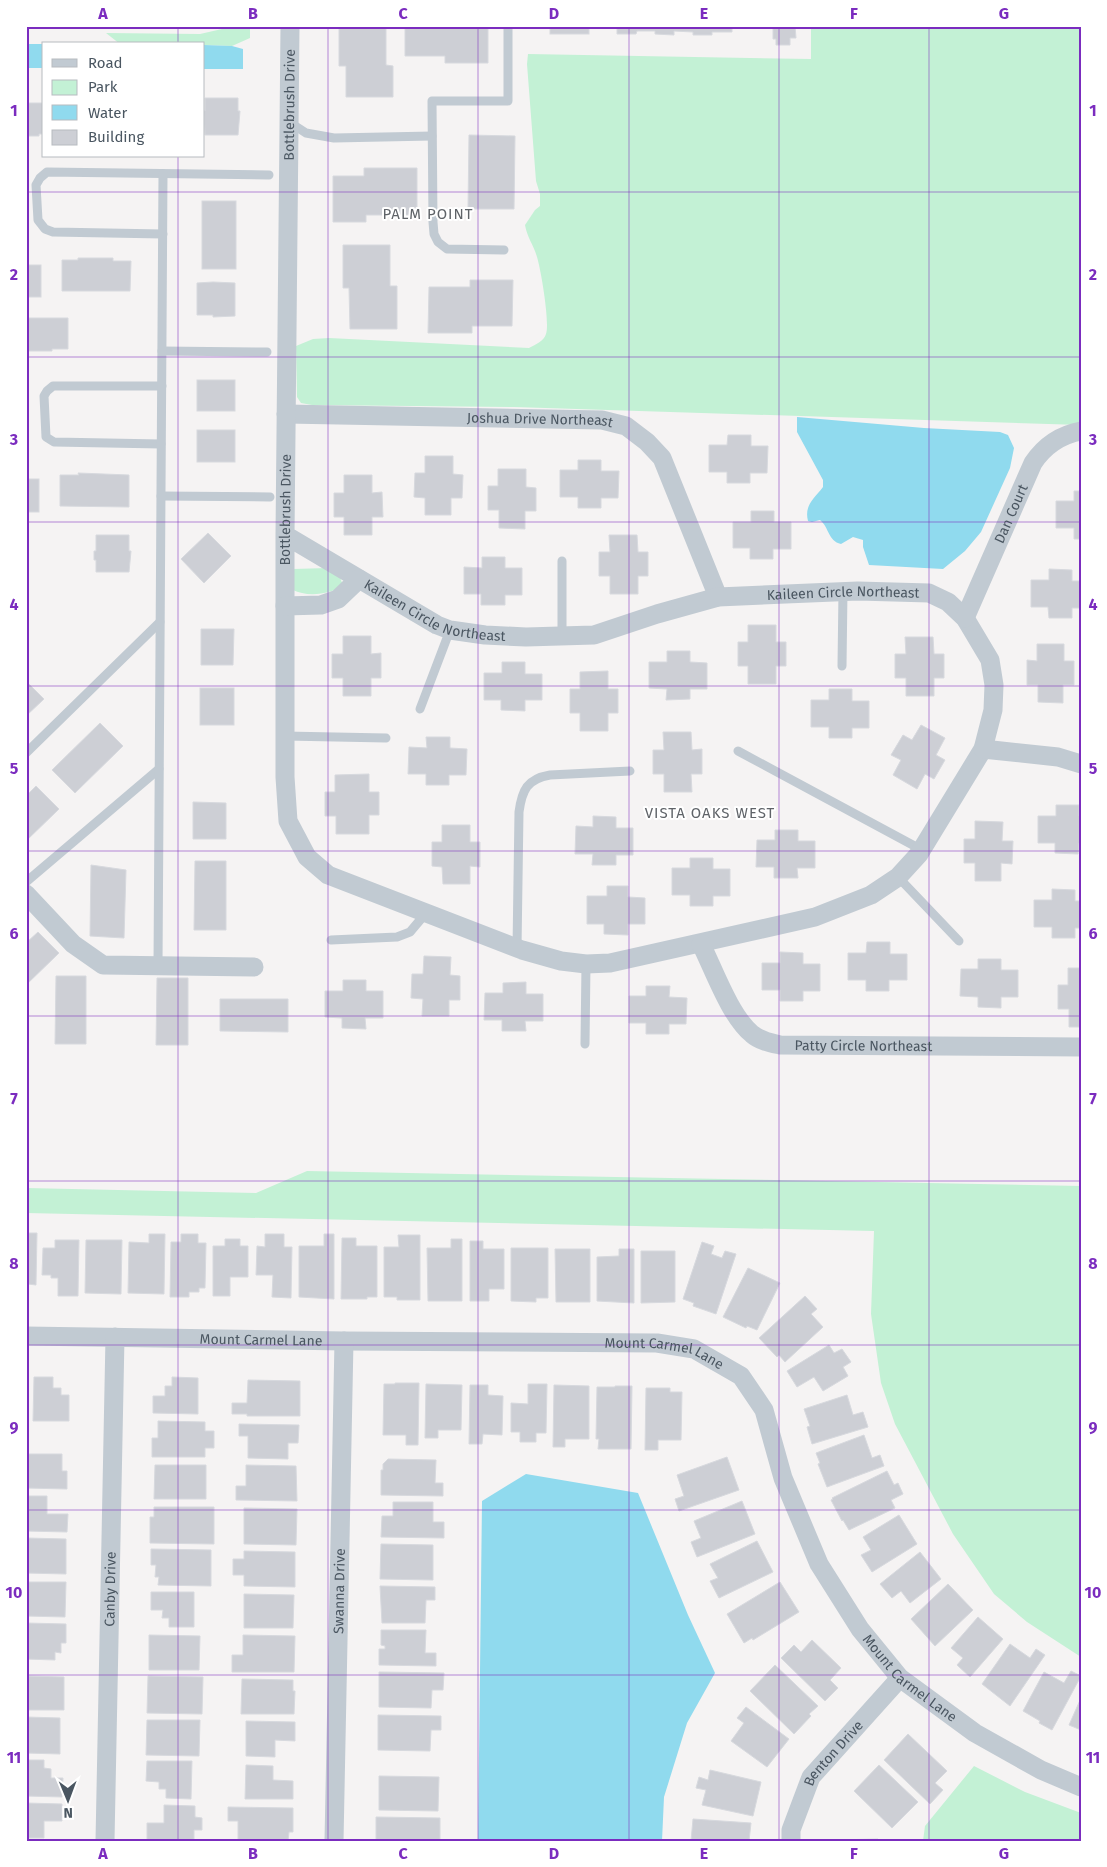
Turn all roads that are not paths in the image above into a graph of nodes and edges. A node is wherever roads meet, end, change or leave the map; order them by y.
1 (290, 26) edge
2 (508, 26) edge
3 (289, 122) junction
4 (432, 136) junction
5 (163, 174) junction
6 (269, 175) dead end
7 (163, 234) junction
8 (504, 250) dead end
9 (162, 351) junction
10 (267, 352) dead end
11 (162, 386) junction
12 (286, 414) junction
13 (1081, 431) edge
14 (162, 444) junction
15 (161, 496) junction
16 (270, 497) dead end
17 (285, 535) junction
18 (562, 561) dead end
19 (359, 579) junction
20 (843, 591) junction
21 (718, 597) junction
22 (285, 606) junction
23 (965, 618) junction
24 (160, 622) junction
25 (450, 630) junction
26 (562, 636) junction
27 (842, 666) dead end
28 (420, 709) dead end
29 (285, 736) junction
30 (386, 738) dead end
31 (983, 749) junction
32 (738, 751) dead end
33 (26, 753) edge
34 (1081, 764) edge
35 (159, 769) junction
36 (630, 771) dead end
37 (922, 850) junction
38 (898, 877) junction
39 (26, 882) edge
40 (26, 894) edge
41 (426, 913) junction
42 (331, 940) dead end
43 (959, 940) dead end
44 (701, 944) junction
45 (517, 948) junction
46 (586, 964) junction
47 (158, 966) junction
48 (254, 967) dead end
49 (585, 1044) dead end
50 (1081, 1047) edge
51 (26, 1336) edge
52 (115, 1337) junction
53 (344, 1341) junction
54 (900, 1678) junction
55 (1081, 1787) edge
56 (105, 1841) edge
57 (334, 1841) edge
58 (792, 1841) edge

1 - 3 street, Bottlebrush Drive
2 - 4 lane
3 - 4 lane
3 - 12 street, Bottlebrush Drive
4 - 8 lane
5 - 6 lane
5 - 7 lane
5 - 7 lane
7 - 9 lane
9 - 10 lane
9 - 11 lane
11 - 14 lane
11 - 14 lane
12 - 17 street, Bottlebrush Drive
12 - 21 street, Joshua Drive Northeast
13 - 23 street, Dan Court
14 - 15 lane
15 - 16 lane
15 - 24 lane
17 - 19 street, Kaileen Circle Northeast
17 - 22 street, Bottlebrush Drive
18 - 26 lane
19 - 22 street
19 - 25 street, Kaileen Circle Northeast
20 - 21 street, Kaileen Circle Northeast
20 - 23 street, Kaileen Circle Northeast
20 - 27 lane
21 - 26 street, Kaileen Circle Northeast
22 - 29 street, Bottlebrush Drive
23 - 31 street, Kaileen Circle Northeast
24 - 33 lane
24 - 35 lane
25 - 26 street, Kaileen Circle Northeast
25 - 28 lane
29 - 30 lane
29 - 41 street, Bottlebrush Drive
31 - 34 street
31 - 37 street, Kaileen Circle Northeast
32 - 37 lane
35 - 39 lane
35 - 47 lane
36 - 45 lane
37 - 38 street, Kaileen Circle Northeast
38 - 43 lane
38 - 44 street, Kaileen Circle Northeast
40 - 47 street
41 - 42 lane
41 - 45 street, Kaileen Circle Northeast
44 - 46 street, Kaileen Circle Northeast
44 - 50 street, Patty Circle Northeast
45 - 46 street, Kaileen Circle Northeast
46 - 49 lane
47 - 48 street
51 - 52 street, Mount Carmel Lane
52 - 53 street, Mount Carmel Lane
52 - 56 street, Canby Drive
53 - 54 street, Mount Carmel Lane
53 - 57 street, Swanna Drive
54 - 55 street, Mount Carmel Lane
54 - 58 street, Benton Drive

